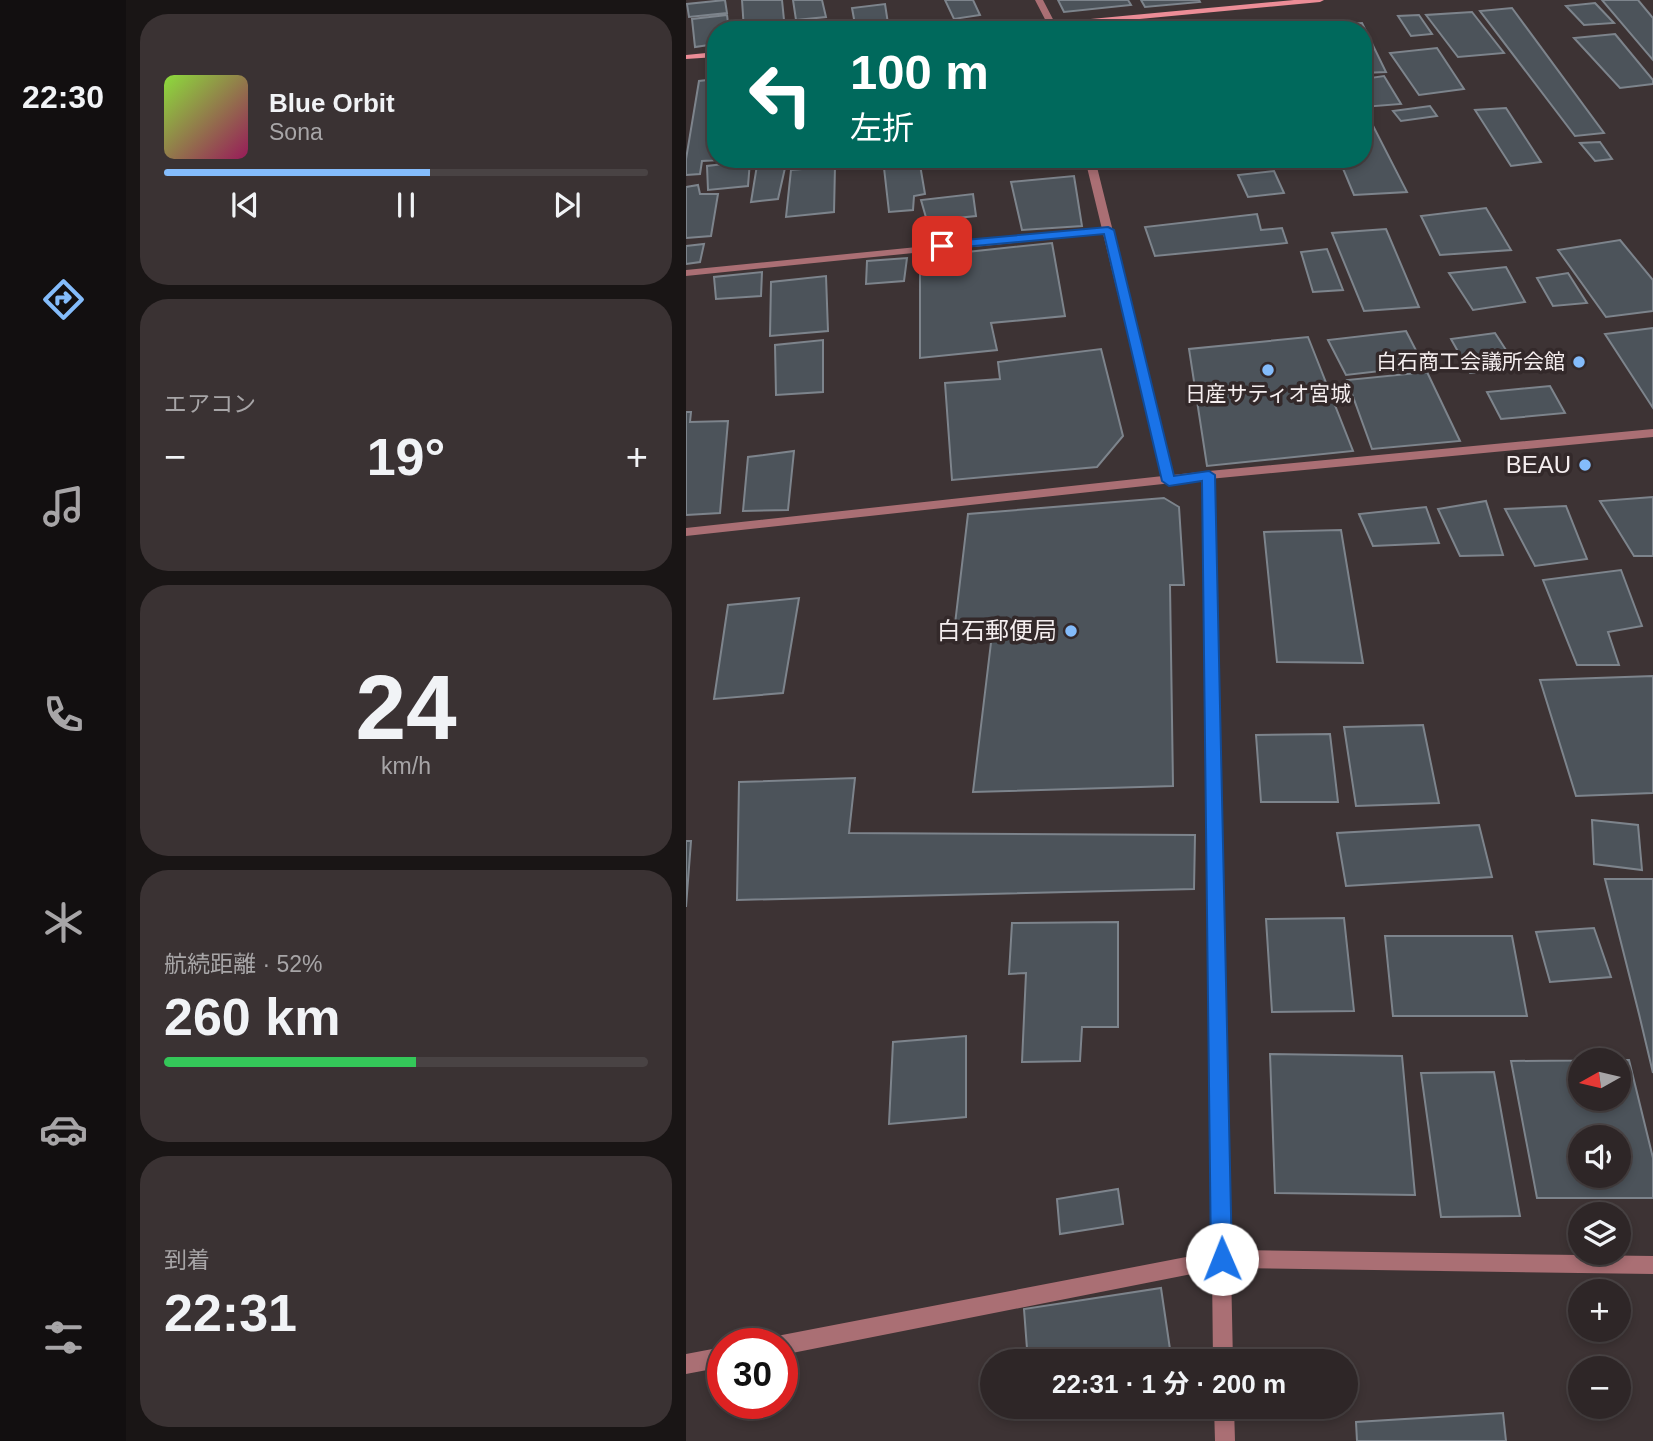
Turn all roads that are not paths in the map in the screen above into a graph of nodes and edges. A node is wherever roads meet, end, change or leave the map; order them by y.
1 (1039, 0) edge
2 (1320, 0) edge
3 (1049, 21) edge
4 (1112, 21) edge
5 (707, 55) edge
6 (686, 57) edge
7 (1092, 168) edge
8 (1108, 230) junction
9 (686, 273) edge
10 (1653, 433) edge
11 (1209, 475) junction
12 (1169, 481) junction
13 (686, 532) edge
14 (1222, 1259) junction
15 (1653, 1265) edge
16 (798, 1342) edge
17 (1223, 1349) edge
18 (707, 1360) edge
19 (686, 1364) edge
20 (1224, 1419) edge
21 (1225, 1441) edge

1 - 3 street
2 - 4 main road
5 - 6 main road
7 - 8 street
8 - 9 street
8 - 12 street
10 - 11 street
11 - 12 street
11 - 14 street
12 - 13 street
14 - 15 street
14 - 16 street
14 - 17 street
18 - 19 street
20 - 21 street

